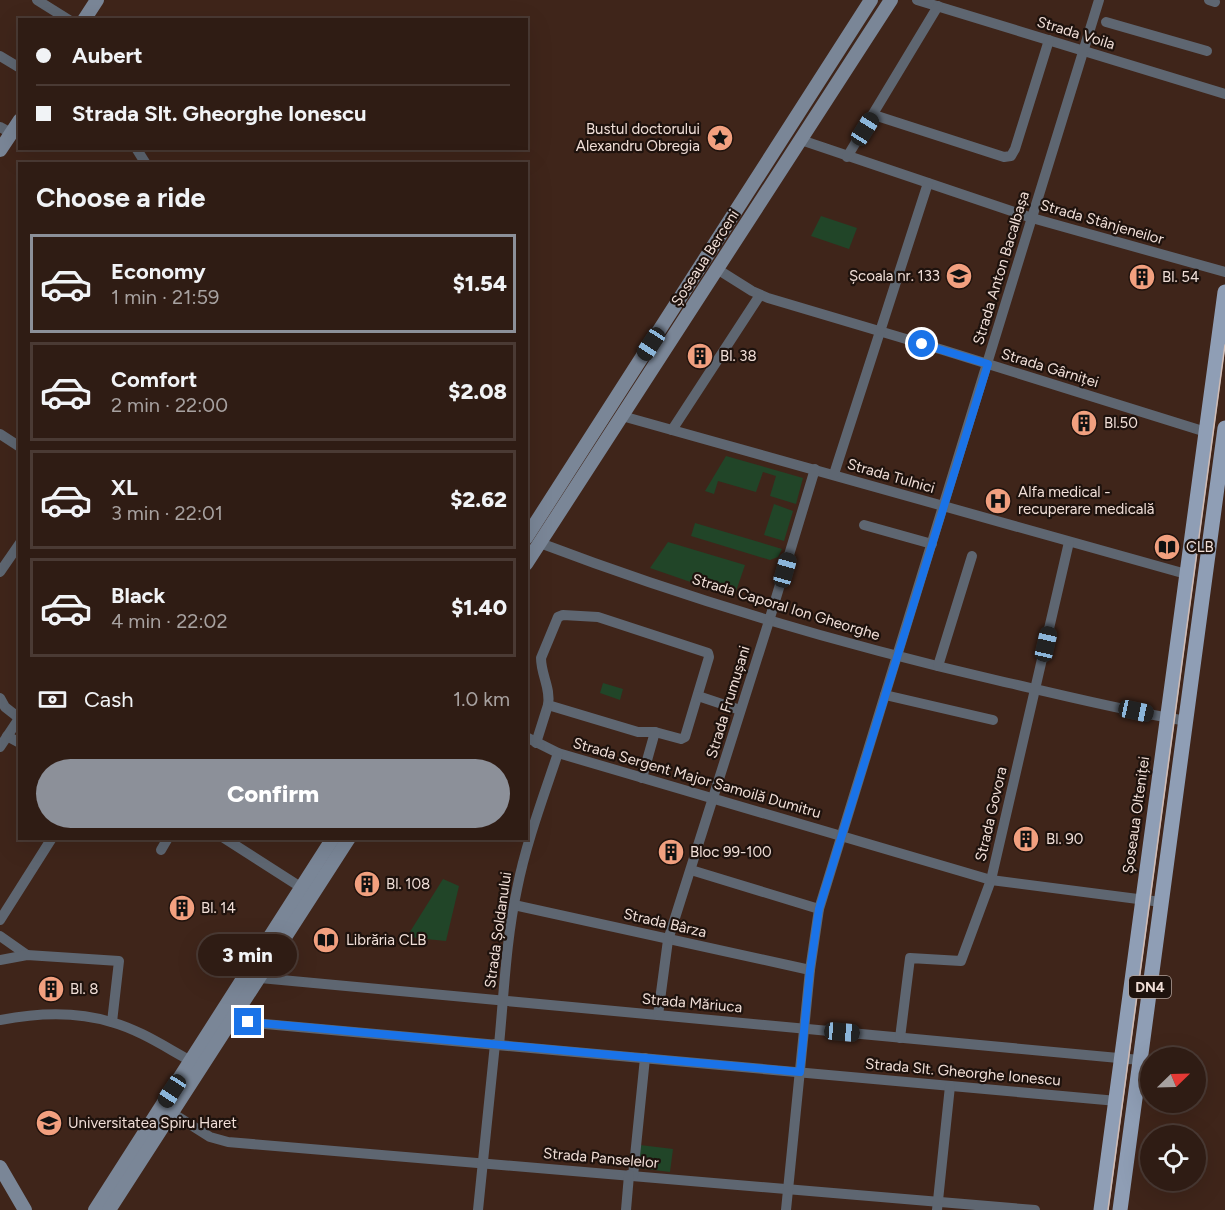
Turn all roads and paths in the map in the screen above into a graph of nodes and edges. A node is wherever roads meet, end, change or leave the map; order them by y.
1 (37, 0) edge
2 (97, 0) edge
3 (871, 0) edge
4 (891, 0) edge
5 (917, 0) edge
6 (1099, 0) edge
7 (938, 6) junction
8 (66, 18) edge
9 (85, 18) edge
10 (1106, 22) dead end
11 (1048, 40) junction
12 (1083, 51) junction
13 (1207, 51) dead end
14 (0, 56) edge
15 (18, 67) edge
16 (1225, 94) edge
17 (874, 114) junction
18 (18, 121) edge
19 (5, 130) edge
20 (801, 140) junction
21 (0, 150) edge
22 (847, 156) junction
23 (765, 166) junction
24 (778, 174) junction
25 (928, 183) junction
26 (1032, 218) junction
27 (717, 269) junction
28 (1225, 272) edge
29 (1225, 292) edge
30 (760, 295) junction
31 (679, 301) junction
32 (692, 308) junction
33 (879, 331) junction
34 (988, 364) junction
35 (622, 416) junction
36 (1225, 428) edge
37 (672, 430) junction
38 (1206, 432) junction
39 (0, 434) edge
40 (1224, 444) edge
41 (18, 446) edge
42 (815, 469) junction
43 (834, 474) junction
44 (943, 507) junction
45 (864, 525) dead end
46 (533, 541) edge
47 (1070, 542) junction
48 (932, 544) junction
49 (18, 546) edge
50 (972, 556) dead end
51 (528, 557) edge
52 (0, 572) edge
53 (1186, 574) junction
54 (769, 621) junction
55 (896, 656) junction
56 (938, 666) junction
57 (1035, 689) junction
58 (885, 695) junction
59 (698, 696) junction
60 (0, 698) edge
61 (548, 705) junction
62 (740, 710) junction
63 (18, 717) edge
64 (1167, 718) junction
65 (18, 720) edge
66 (993, 720) dead end
67 (1186, 721) junction
68 (655, 732) junction
69 (8, 736) junction
70 (531, 740) edge
71 (18, 742) edge
72 (0, 747) edge
73 (558, 753) junction
74 (642, 778) junction
75 (713, 798) junction
76 (842, 836) junction
77 (51, 840) edge
78 (167, 840) edge
79 (227, 840) edge
80 (332, 840) edge
81 (348, 840) edge
82 (161, 850) dead end
83 (691, 870) junction
84 (991, 880) junction
85 (302, 888) junction
86 (1143, 900) junction
87 (1161, 902) junction
88 (514, 905) junction
89 (819, 909) junction
90 (0, 920) edge
91 (0, 936) edge
92 (668, 940) junction
93 (27, 955) junction
94 (0, 960) edge
95 (810, 970) junction
96 (260, 978) junction
97 (503, 1000) junction
98 (658, 1015) junction
99 (0, 1020) edge
100 (232, 1021) junction
101 (112, 1022) junction
102 (804, 1029) junction
103 (900, 1038) junction
104 (497, 1045) junction
105 (1142, 1047) edge
106 (645, 1058) junction
107 (1122, 1058) junction
108 (1140, 1060) joint
109 (191, 1061) junction
110 (800, 1072) junction
111 (950, 1086) junction
112 (1117, 1101) junction
113 (167, 1110) junction
114 (483, 1162) junction
115 (0, 1167) edge
116 (631, 1175) junction
117 (788, 1189) junction
118 (106, 1192) junction
119 (938, 1206) edge
120 (25, 1210) edge
121 (88, 1210) edge
122 (95, 1210) edge
123 (110, 1210) edge
124 (478, 1210) edge
125 (626, 1210) edge
126 (786, 1210) edge
127 (1035, 1210) edge
128 (1101, 1210) edge
129 (1120, 1210) edge

1 - 8 street
2 - 9 main road
3 - 23 main road, Șoseaua Berceni
4 - 20 main road, Șoseaua Berceni
5 - 7 street, Strada Voila
6 - 12 street, Strada Anton Bacalbașa
7 - 11 street, Strada Voila
7 - 17 street
10 - 13 street, Strada Voila
11 - 12 street, Strada Voila
11 - 17 street
12 - 16 street, Strada Voila
12 - 26 street, Strada Anton Bacalbașa
14 - 15 street
17 - 22 street
18 - 19 main road
19 - 21 main road
20 - 22 street, Strada Stânjeneilor
20 - 24 main road, Șoseaua Berceni
22 - 25 street, Strada Stânjeneilor
23 - 24 main road
23 - 31 main road, Șoseaua Berceni
24 - 27 main road, Șoseaua Berceni
25 - 26 street, Strada Stânjeneilor
25 - 33 street
26 - 28 street, Strada Stânjeneilor
26 - 34 street, Strada Anton Bacalbașa
27 - 30 street, Strada Gârniței
27 - 32 main road, Șoseaua Berceni
29 - 38 main road, Șoseaua Olteniței / DN4
30 - 33 street, Strada Gârniței
30 - 37 street
31 - 32 main road
31 - 46 main road, Șoseaua Berceni
32 - 35 main road, Șoseaua Berceni
33 - 34 street, Strada Gârniței
33 - 43 street
34 - 38 street, Strada Gârniței
34 - 44 street, Strada Anton Bacalbașa
35 - 37 street, Strada Tulnici
35 - 46 main road, Șoseaua Berceni
36 - 40 main road
37 - 42 street, Strada Tulnici
38 - 53 main road, Șoseaua Olteniței / DN4
39 - 41 street
40 - 67 main road, DN4
42 - 43 street, Strada Tulnici
42 - 54 street, Strada Frumușani
43 - 44 street, Strada Tulnici
44 - 47 street, Strada Tulnici
44 - 48 street, Strada Anton Bacalbașa
45 - 48 street
46 - 51 main road, Șoseaua Berceni
46 - 54 street, Strada Caporal Ion Gheorghe
47 - 53 street, Strada Tulnici
47 - 57 street, Strada Govora
48 - 55 street, Strada Anton Bacalbașa
49 - 52 street
50 - 56 street
53 - 64 main road, Șoseaua Olteniței / DN4
54 - 55 street, Strada Caporal Ion Gheorghe
54 - 62 street, Strada Frumușani
55 - 56 street, Strada Caporal Ion Gheorghe
55 - 58 street, Strada Anton Bacalbașa
56 - 57 street, Strada Caporal Ion Gheorghe
57 - 64 street, Strada Caporal Ion Gheorghe
57 - 84 street, Strada Govora
58 - 66 street
58 - 76 street, Strada Anton Bacalbașa
59 - 61 street
59 - 62 street
59 - 68 street
60 - 63 street
61 - 68 street
61 - 70 street
62 - 75 street, Strada Frumușani
64 - 67 street, Strada Caporal Ion Gheorghe
64 - 86 main road, Șoseaua Olteniței / DN4
65 - 69 street
67 - 87 main road, DN4
68 - 74 street
69 - 71 street
69 - 72 street
70 - 73 street, Strada Sergent Major Samoilă Dumitru
73 - 74 street, Strada Sergent Major Samoilă Dumitru
73 - 88 street, Strada Șoldanului
74 - 75 street, Strada Sergent Major Samoilă Dumitru
75 - 76 street, Strada Sergent Major Samoilă Dumitru
75 - 83 street, Strada Frumușani
76 - 84 street, Strada Sergent Major Samoilă Dumitru
76 - 89 street, Strada Anton Bacalbașa
77 - 90 street
78 - 82 street
79 - 85 street
80 - 85 main road
81 - 96 main road
83 - 89 street
83 - 92 street, Strada Frumușani
84 - 86 street, Strada Sergent Major Samoilă Dumitru
84 - 103 street, Strada Govora
85 - 109 main road
86 - 87 street, Strada Sergent Major Samoilă Dumitru
86 - 107 main road, Șoseaua Olteniței / DN4
87 - 105 main road, DN4
88 - 92 street, Strada Bârza
88 - 97 street, Strada Șoldanului
89 - 95 street, Strada Anton Bacalbașa
91 - 93 street
92 - 95 street, Strada Bârza
92 - 98 street, Strada Frumușani
93 - 94 street
93 - 101 street
95 - 102 street, Strada Anton Bacalbașa
96 - 97 street, Strada Măriuca
96 - 100 main road
97 - 98 street, Strada Măriuca
97 - 104 street, Strada Șoldanului
98 - 102 street, Strada Măriuca
99 - 101 street
100 - 104 street, Strada Slt. Gheorghe Ionescu
100 - 113 main road
101 - 109 street
102 - 103 street, Strada Măriuca
102 - 110 street, Strada Anton Bacalbașa
103 - 107 street, Strada Măriuca
104 - 106 street, Strada Slt. Gheorghe Ionescu
104 - 114 street, Strada Șoldanului
106 - 110 street, Strada Slt. Gheorghe Ionescu
106 - 116 street
107 - 108 street
107 - 112 main road, Șoseaua Olteniței / DN4
108 - 129 main road, DN4
109 - 113 main road
110 - 111 street, Strada Slt. Gheorghe Ionescu
110 - 117 street, Strada Anton Bacalbașa
111 - 112 street, Strada Slt. Gheorghe Ionescu
111 - 119 street
112 - 128 main road, Șoseaua Olteniței / DN4
113 - 114 street, Strada Panselelor
113 - 118 main road
113 - 123 main road
114 - 116 street, Strada Panselelor
114 - 124 street, Strada Șoldanului
115 - 120 main road
116 - 117 street, Strada Panselelor
116 - 125 street
117 - 119 street, Strada Panselelor
117 - 126 street, Strada Anton Bacalbașa
118 - 121 main road
118 - 122 main road
119 - 127 street, Strada Panselelor

